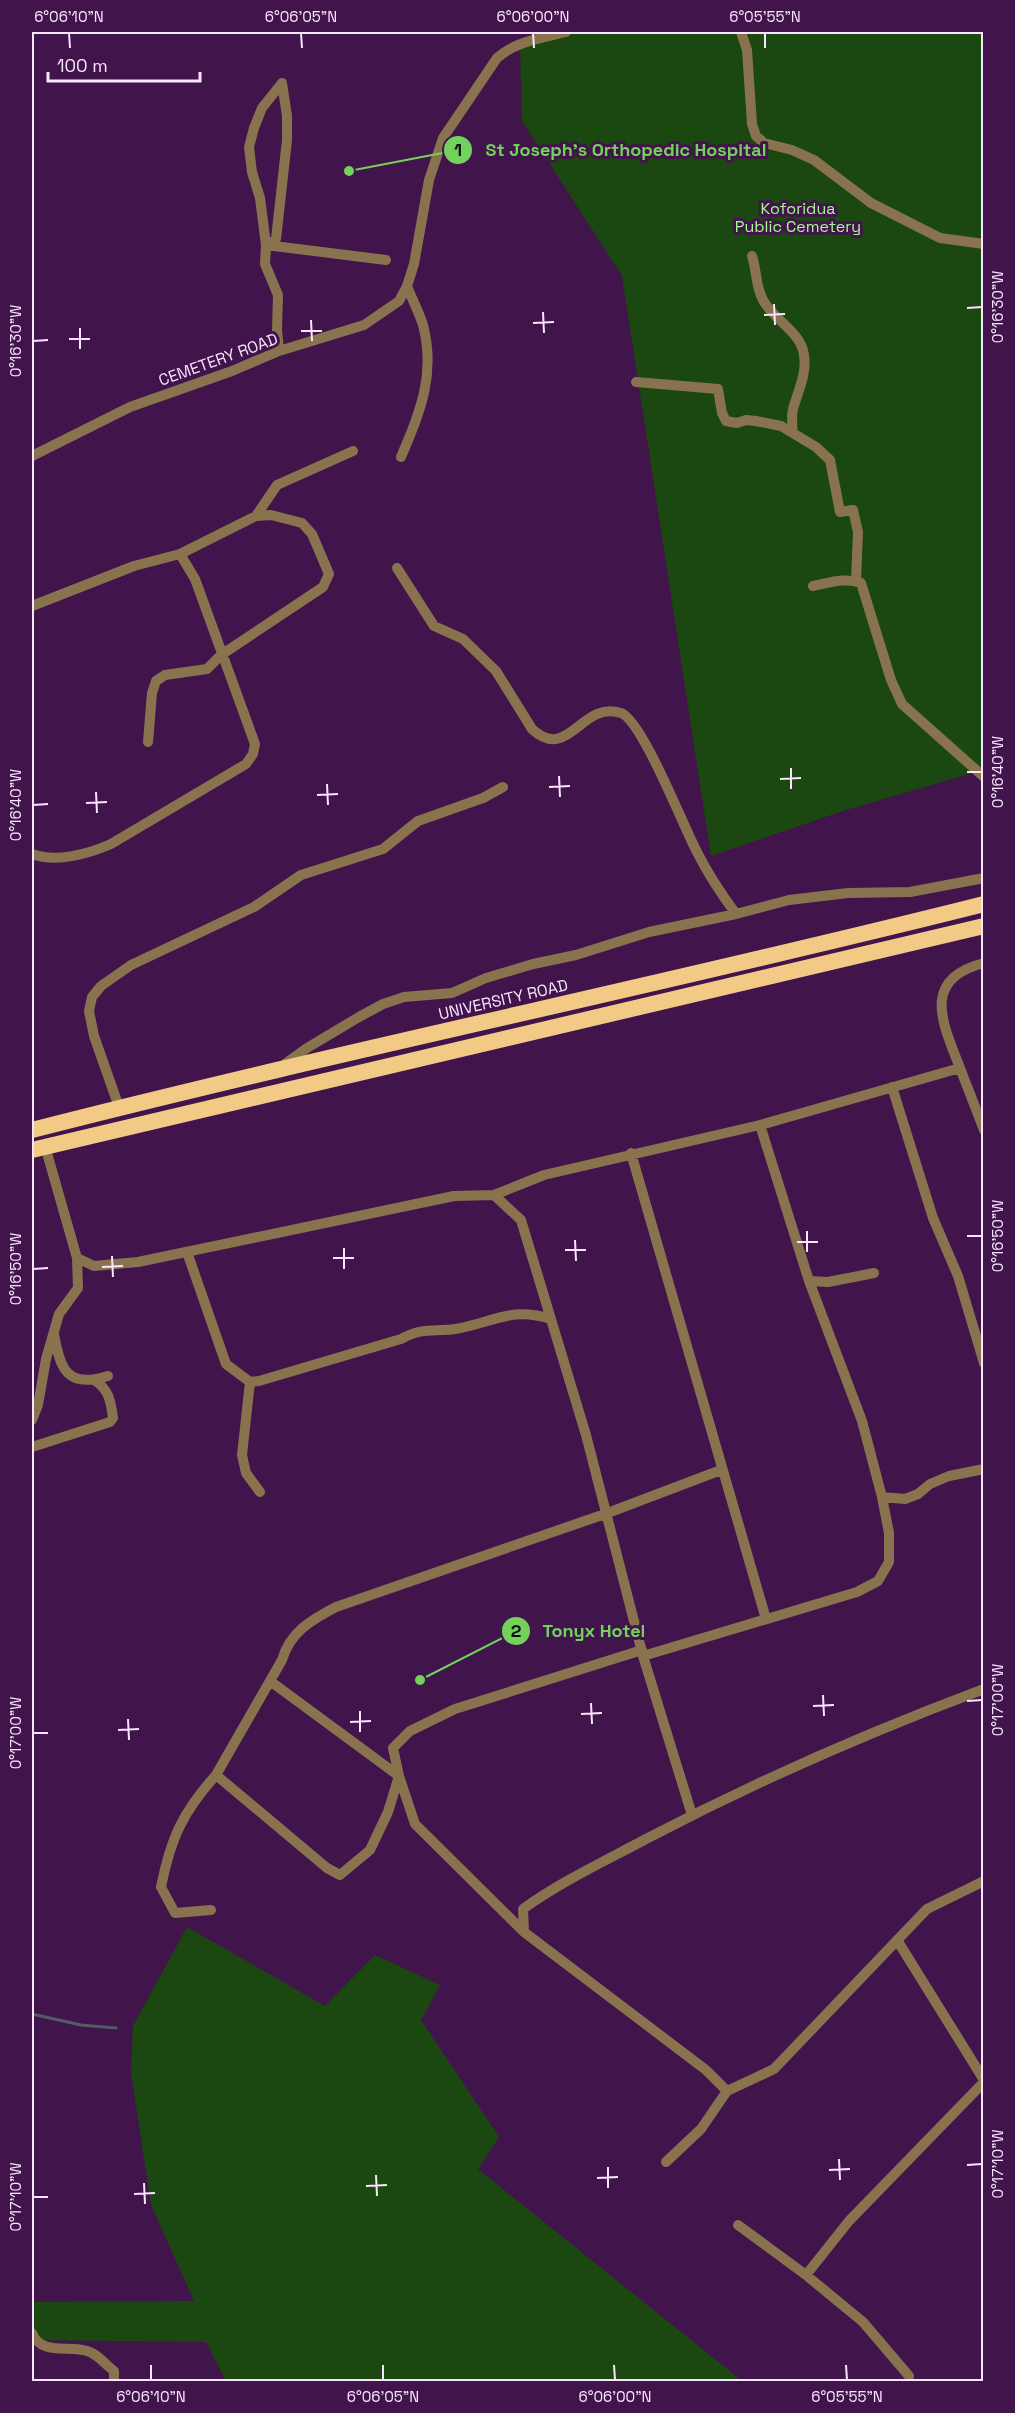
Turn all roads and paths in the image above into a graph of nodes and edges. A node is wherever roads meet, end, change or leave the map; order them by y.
1 (566, 32) edge
2 (741, 32) edge
3 (527, 36) edge
4 (984, 244) edge
5 (266, 245) junction
6 (753, 256) dead end
7 (386, 260) dead end
8 (407, 286) junction
9 (279, 351) junction
10 (636, 382) dead end
11 (792, 432) junction
12 (353, 451) dead end
13 (32, 456) edge
14 (401, 457) dead end
15 (256, 516) junction
16 (180, 554) junction
17 (397, 568) dead end
18 (856, 581) junction
19 (813, 586) dead end
20 (32, 606) edge
21 (221, 655) junction
22 (148, 742) dead end
23 (984, 777) edge
24 (503, 787) dead end
25 (32, 854) edge
26 (984, 878) edge
27 (984, 904) edge
28 (736, 914) junction
29 (984, 926) edge
30 (984, 963) edge
31 (279, 1068) junction
32 (960, 1068) junction
33 (892, 1087) junction
34 (119, 1107) junction
35 (760, 1125) junction
36 (32, 1130) edge
37 (984, 1130) edge
38 (38, 1148) edge
39 (631, 1153) junction
40 (494, 1196) junction
41 (188, 1252) junction
42 (78, 1258) junction
43 (873, 1273) dead end
44 (809, 1281) junction
45 (551, 1319) junction
46 (54, 1330) junction
47 (46, 1359) junction
48 (984, 1363) edge
49 (63, 1370) junction
50 (108, 1376) dead end
51 (94, 1380) junction
52 (250, 1382) junction
53 (32, 1420) edge
54 (32, 1447) edge
55 (984, 1469) edge
56 (721, 1470) junction
57 (260, 1492) dead end
58 (882, 1497) junction
59 (605, 1514) junction
60 (766, 1619) junction
61 (643, 1653) junction
62 (270, 1681) junction
63 (984, 1689) edge
64 (216, 1775) junction
65 (399, 1776) junction
66 (692, 1815) junction
67 (984, 1881) edge
68 (211, 1910) dead end
69 (524, 1932) junction
70 (897, 1940) junction
71 (984, 2081) edge
72 (727, 2091) junction
73 (666, 2162) dead end
74 (738, 2224) dead end
75 (806, 2275) junction
76 (32, 2333) edge
77 (909, 2376) dead end
78 (114, 2382) edge

1 - 3 street, CEMETERY ROAD
2 - 4 street
3 - 8 street, CEMETERY ROAD
5 - 5 street
5 - 7 street
5 - 9 street
6 - 11 street
8 - 9 street, CEMETERY ROAD
8 - 14 street
9 - 13 street, CEMETERY ROAD
10 - 11 street
11 - 18 street
12 - 15 street
15 - 16 street
15 - 21 street
16 - 20 street
16 - 21 street
17 - 28 street
18 - 19 street
18 - 23 street
21 - 22 street
21 - 25 street
24 - 34 street
26 - 28 street
27 - 31 highway, UNIVERSITY ROAD
28 - 31 street
29 - 38 highway
30 - 32 street
31 - 34 highway, UNIVERSITY ROAD
32 - 33 street
32 - 37 street
33 - 35 street
33 - 48 street
34 - 36 highway, UNIVERSITY ROAD
35 - 39 street
35 - 44 street
38 - 42 street
39 - 40 street
39 - 56 street
40 - 41 street
40 - 45 street
41 - 42 street
41 - 52 street
42 - 46 street
43 - 44 street
44 - 58 street
45 - 52 street
45 - 59 street
46 - 47 street
46 - 49 street
47 - 49 street
47 - 53 street
49 - 51 street
50 - 51 street
51 - 54 street
52 - 57 street
55 - 58 street
56 - 59 street
56 - 60 street
58 - 60 street
59 - 61 street
59 - 62 street
60 - 61 street
61 - 65 street
61 - 66 street
62 - 64 street
62 - 65 street
63 - 66 street
64 - 65 street
64 - 68 street
65 - 69 street
66 - 69 street
67 - 70 street
69 - 72 street
70 - 71 street
70 - 72 street
71 - 75 street
72 - 73 street
74 - 75 street
75 - 77 street
76 - 78 street

